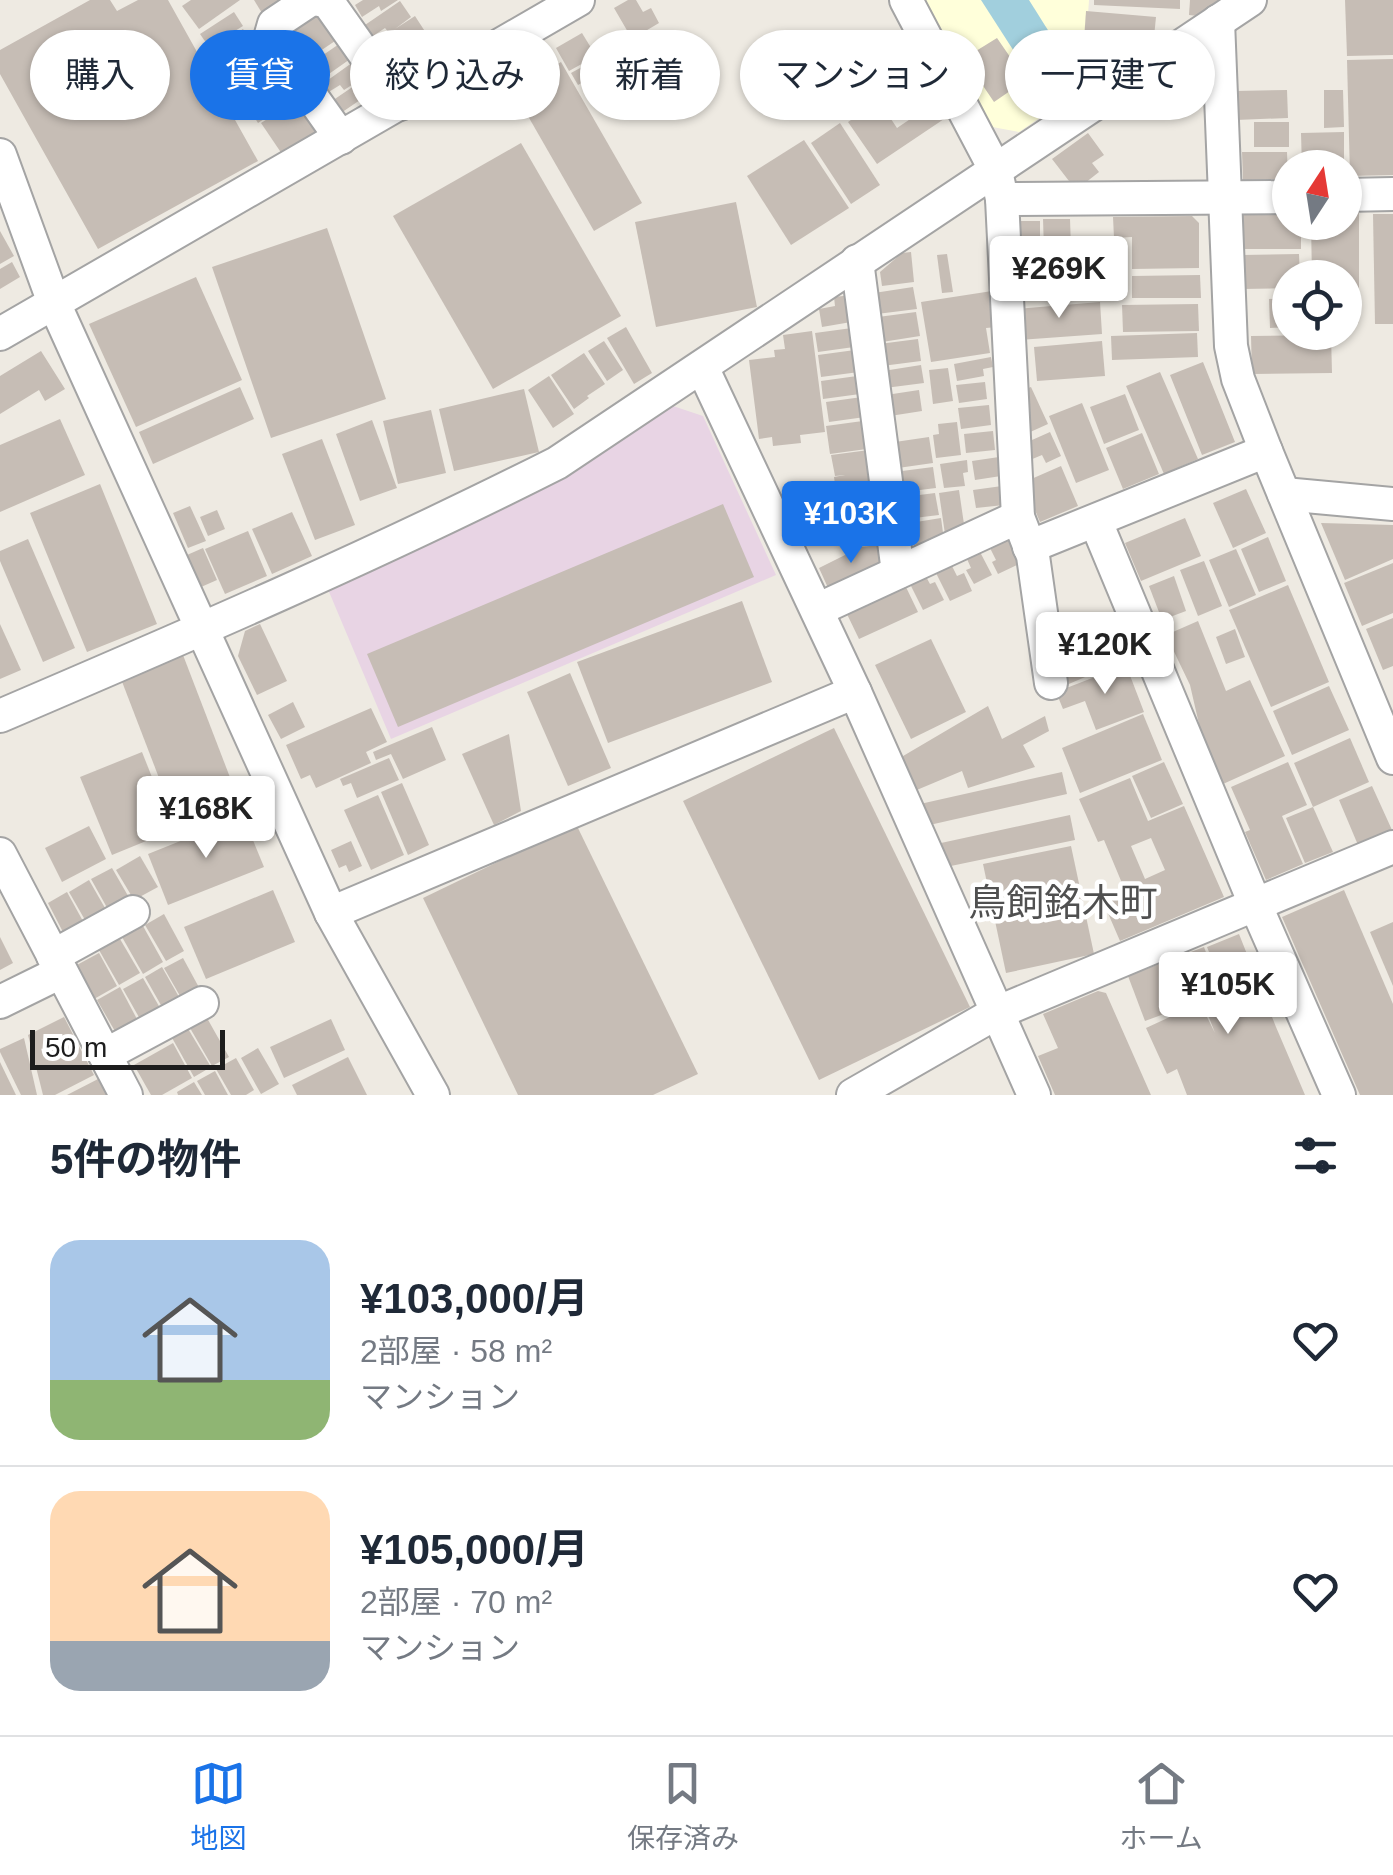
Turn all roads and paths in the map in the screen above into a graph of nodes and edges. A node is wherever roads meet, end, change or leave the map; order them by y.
1 (310, 0) edge
2 (319, 0) edge
3 (578, 0) edge
4 (906, 0) edge
5 (1250, 0) edge
6 (1218, 21) junction
7 (527, 30) edge
8 (350, 33) edge
9 (372, 120) edge
10 (340, 138) junction
11 (0, 155) edge
12 (999, 185) junction
13 (1393, 194) edge
14 (1362, 195) edge
15 (1272, 197) edge
16 (1225, 198) junction
17 (8, 203) edge
18 (857, 261) junction
19 (54, 303) junction
20 (0, 334) edge
21 (702, 367) junction
22 (1266, 451) junction
23 (1284, 494) junction
24 (1393, 504) edge
25 (1096, 522) junction
26 (1024, 532) junction
27 (898, 572) junction
28 (817, 610) junction
29 (201, 630) junction
30 (1051, 683) dead end
31 (855, 692) junction
32 (0, 716) edge
33 (1393, 758) edge
34 (1393, 847) edge
35 (0, 854) edge
36 (1255, 904) junction
37 (133, 912) dead end
38 (331, 913) junction
39 (57, 964) junction
40 (0, 1002) edge
41 (202, 1003) dead end
42 (996, 1013) junction
43 (105, 1055) junction
44 (126, 1095) edge
45 (432, 1095) edge
46 (853, 1095) edge
47 (1034, 1095) edge
48 (1339, 1095) edge

1 - 10 street
2 - 8 street
3 - 7 street
4 - 12 street
5 - 6 street
6 - 12 street
6 - 16 street
9 - 10 street
10 - 19 street
11 - 17 street
12 - 16 street
12 - 18 street
12 - 26 street
13 - 14 street
15 - 16 street
16 - 22 street
17 - 19 street
18 - 21 street
18 - 27 street
19 - 20 street
19 - 29 street
21 - 28 street
21 - 29 street
22 - 23 street
22 - 25 street
23 - 24 street
23 - 33 street
25 - 26 street
25 - 36 street
26 - 27 street
26 - 30 street
27 - 28 street
28 - 31 street
29 - 32 street
29 - 38 street
31 - 38 street
31 - 42 street
34 - 36 street
35 - 39 street
36 - 42 street
36 - 48 street
37 - 39 street
38 - 45 street
39 - 40 street
39 - 43 street
41 - 43 street
42 - 46 street
42 - 47 street
43 - 44 street

